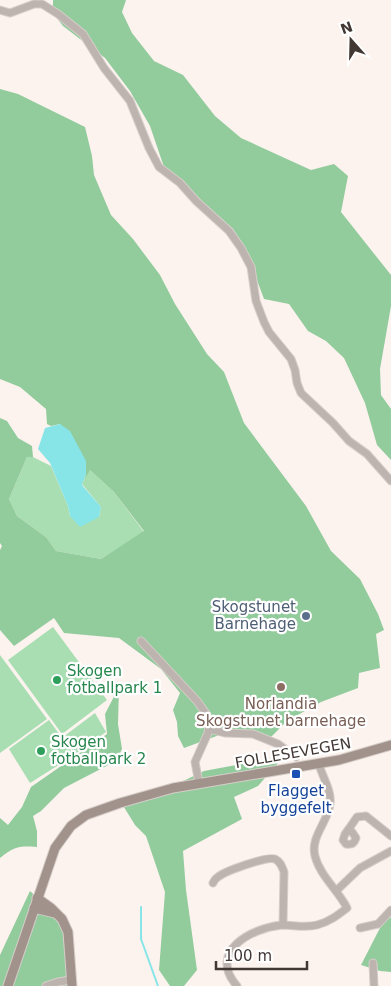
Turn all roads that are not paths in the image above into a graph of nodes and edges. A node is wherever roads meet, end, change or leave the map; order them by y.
1 (0, 10) edge
2 (391, 482) edge
3 (141, 641) dead end
4 (209, 729) junction
5 (391, 745) edge
6 (296, 757) dead end
7 (319, 764) junction
8 (199, 783) junction
9 (348, 830) dead end
10 (391, 836) edge
11 (391, 851) edge
12 (213, 883) dead end
13 (336, 890) junction
14 (37, 898) junction
15 (34, 908) junction
16 (391, 911) edge
17 (55, 913) junction
18 (283, 925) junction
19 (360, 928) dead end
20 (373, 964) dead end
21 (71, 983) edge
22 (8, 986) edge
23 (46, 986) edge
24 (237, 986) edge
25 (374, 986) edge

1 - 2 street
3 - 4 street
4 - 6 street, FOLLESEVEGEN
4 - 8 street
5 - 7 main road, FOLLESEVEGEN
7 - 8 main road, FOLLESEVEGEN
7 - 13 street
8 - 14 main road, FOLLESEVEGEN
9 - 10 street
11 - 13 street
12 - 18 street
13 - 18 street
14 - 15 main road, FOLLESEVEGEN
14 - 17 main road
15 - 17 main road
15 - 22 main road, FOLLESEVEGEN
16 - 19 street
17 - 21 main road
18 - 24 street
20 - 25 street
21 - 23 street

